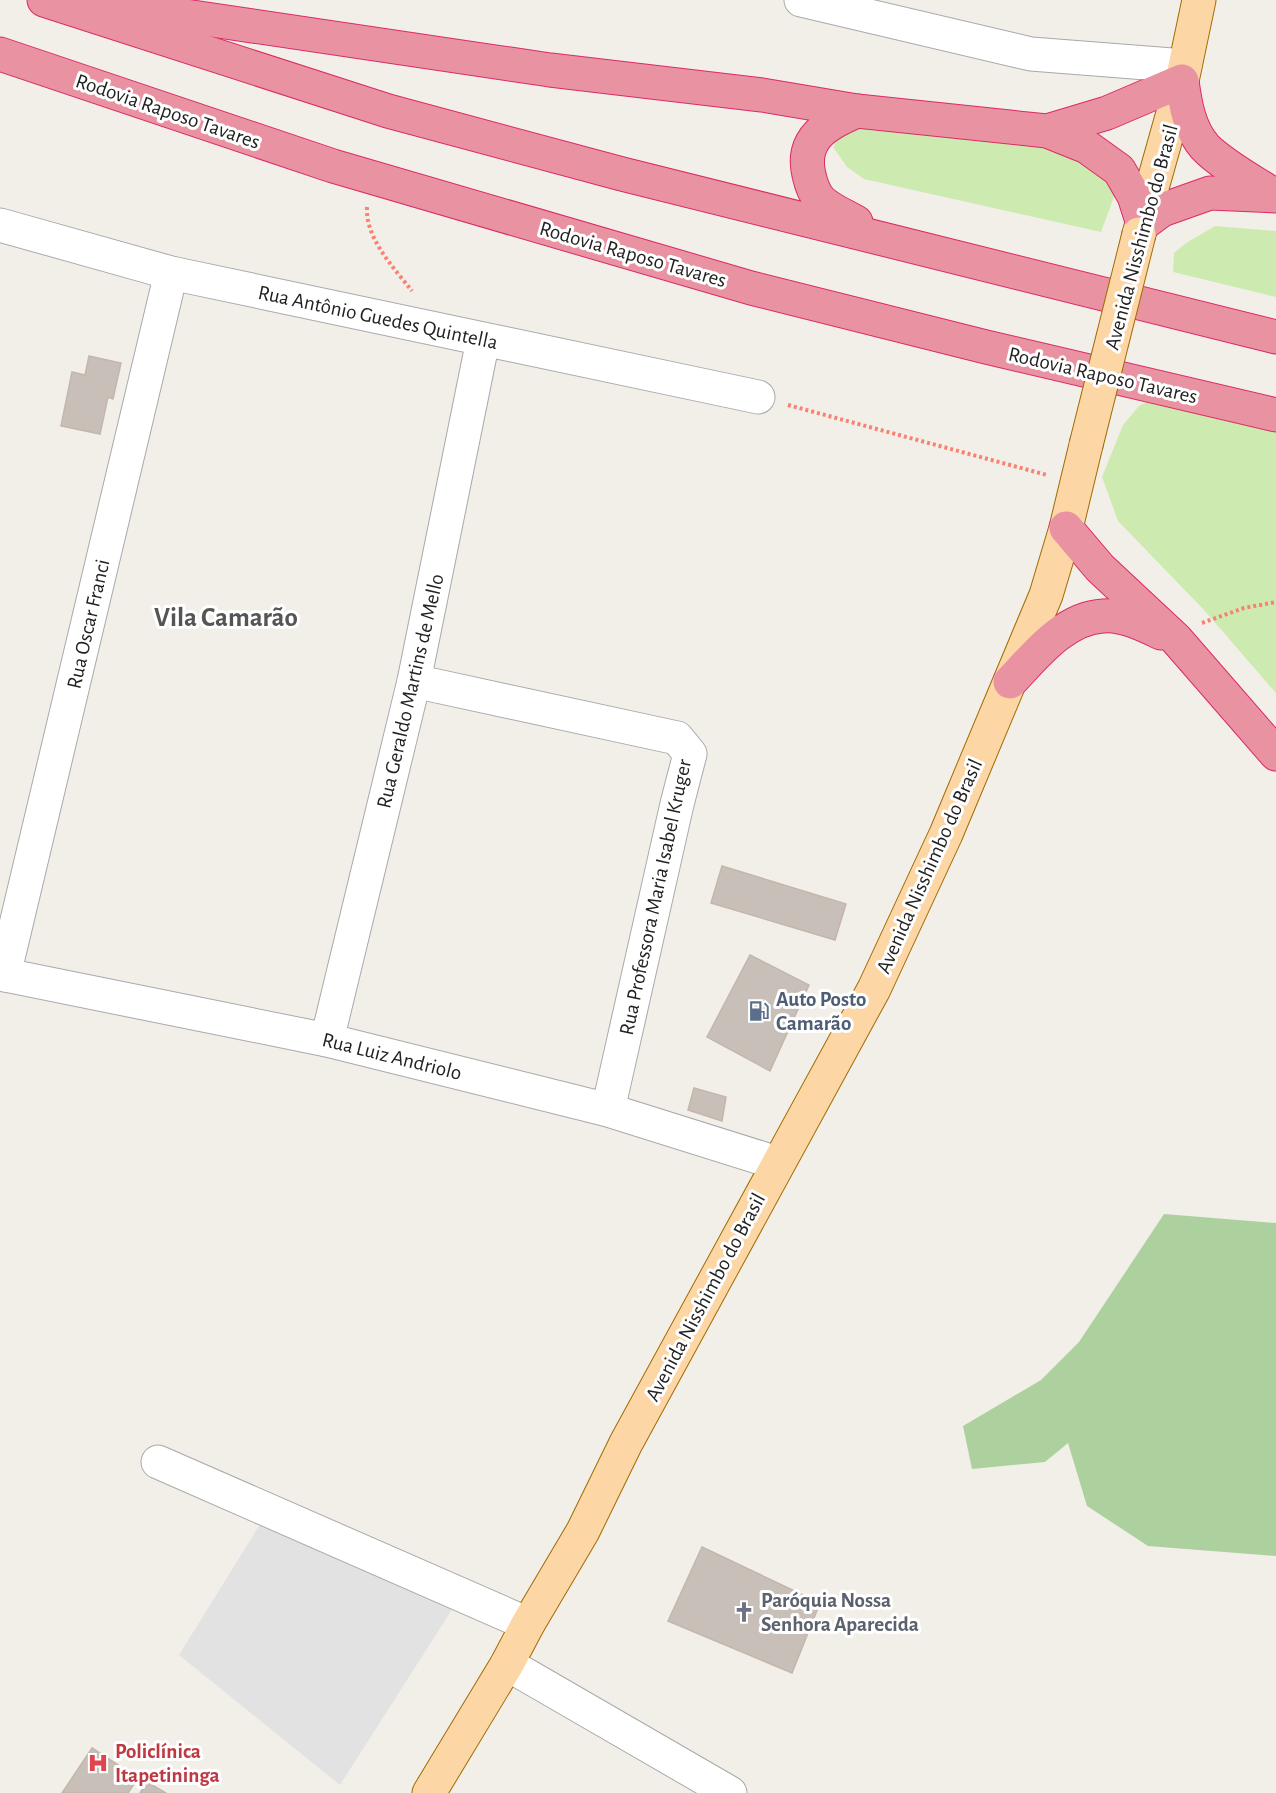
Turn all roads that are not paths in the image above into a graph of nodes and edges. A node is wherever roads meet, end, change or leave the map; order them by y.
1 (44, 0) edge
2 (79, 0) edge
3 (801, 0) edge
4 (1199, 0) edge
5 (0, 54) edge
6 (1184, 74) junction
7 (856, 111) junction
8 (1047, 131) junction
9 (0, 225) edge
10 (1141, 229) junction
11 (898, 242) junction
12 (171, 273) junction
13 (1276, 337) edge
14 (483, 340) junction
15 (758, 397) road end
16 (1274, 414) edge
17 (1066, 528) junction
18 (1176, 639) junction
19 (414, 681) junction
20 (1010, 682) junction
21 (1276, 754) edge
22 (2, 975) edge
23 (327, 1040) junction
24 (608, 1110) junction
25 (777, 1163) junction
26 (158, 1462) dead end
27 (528, 1624) junction
28 (507, 1664) junction
29 (429, 1793) edge
30 (730, 1793) edge

1 - 11 highway
2 - 7 highway
3 - 6 street
4 - 6 main road, Avenida Nisshimbo do Brasil
5 - 16 highway, Rodovia Raposo Tavares
6 - 8 highway
6 - 10 main road, Avenida Nisshimbo do Brasil
6 - 10 highway
7 - 8 highway
7 - 11 highway
8 - 10 highway
9 - 12 street, Rua Antônio Guedes Quintella
10 - 17 main road, Avenida Nisshimbo do Brasil, bridge
11 - 13 highway
12 - 14 street, Rua Antônio Guedes Quintella
12 - 22 street, Rua Oscar Franci
14 - 15 street, Rua Antônio Guedes Quintella
14 - 19 street, Rua Geraldo Martins de Mello
17 - 18 highway
17 - 20 main road, Avenida Nisshimbo do Brasil
18 - 20 highway
18 - 21 highway
19 - 23 street, Rua Geraldo Martins de Mello
19 - 24 street, Rua Professora Maria Isabel Kruger
20 - 25 main road, Avenida Nisshimbo do Brasil
22 - 23 street, Rua Luiz Andriolo
23 - 24 street, Rua Luiz Andriolo
24 - 25 street, Rua Luiz Andriolo
25 - 27 main road, Avenida Nisshimbo do Brasil
26 - 27 street
27 - 28 main road, Avenida Nisshimbo do Brasil
28 - 29 main road, Avenida Nisshimbo do Brasil
28 - 30 street

